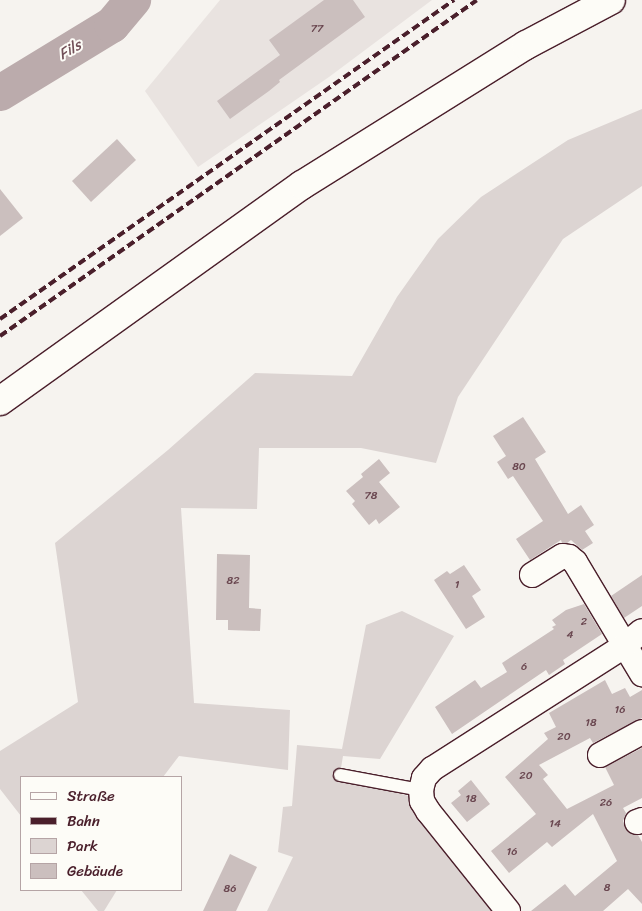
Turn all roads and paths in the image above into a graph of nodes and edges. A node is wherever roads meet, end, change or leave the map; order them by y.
1 (611, 0) edge
2 (0, 401) edge
3 (532, 575) dead end
4 (633, 638) edge
5 (642, 674) edge
6 (642, 732) edge
7 (600, 755) dead end
8 (340, 775) dead end
9 (421, 790) junction
10 (508, 911) edge

1 - 2 main road
3 - 4 street
4 - 5 street
4 - 9 street
6 - 7 street
8 - 9 lane
9 - 10 street

